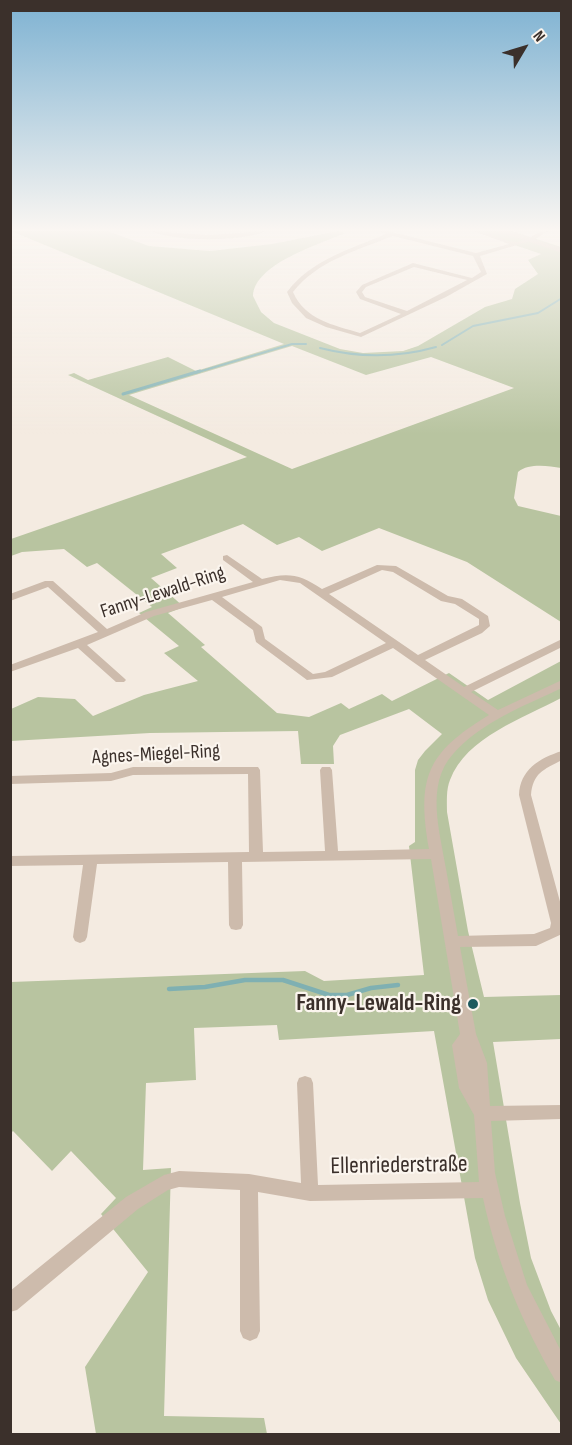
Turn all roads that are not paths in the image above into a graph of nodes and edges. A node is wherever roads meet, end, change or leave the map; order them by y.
1 (292, 298) edge
2 (363, 298) edge
3 (436, 298) edge
4 (406, 313) junction
5 (226, 558) dead end
6 (260, 582) junction
7 (322, 592) junction
8 (214, 596) junction
9 (10, 598) edge
10 (104, 632) junction
11 (561, 642) edge
12 (80, 644) junction
13 (392, 644) junction
14 (416, 660) junction
15 (10, 669) edge
16 (120, 680) dead end
17 (561, 683) edge
18 (462, 692) junction
19 (498, 716) junction
20 (561, 755) edge
21 (326, 770) dead end
22 (10, 780) edge
23 (436, 854) junction
24 (256, 856) junction
25 (235, 857) junction
26 (332, 857) junction
27 (91, 860) junction
28 (10, 861) edge
29 (560, 923) edge
30 (236, 925) dead end
31 (80, 937) dead end
32 (452, 942) junction
33 (305, 1083) dead end
34 (561, 1112) edge
35 (482, 1113) junction
36 (249, 1182) junction
37 (490, 1190) junction
38 (310, 1193) junction
39 (12, 1299) edge
40 (250, 1331) dead end
41 (561, 1373) edge

1 - 4 street
2 - 4 street
3 - 4 street
5 - 6 street, Fanny-Lewald-Ring
6 - 7 street, Fanny-Lewald-Ring
6 - 8 street, Fanny-Lewald-Ring
7 - 13 street, Fanny-Lewald-Ring
7 - 14 street
8 - 10 street, Fanny-Lewald-Ring
8 - 13 street
9 - 10 street
10 - 12 street, Fanny-Lewald-Ring
11 - 18 street
12 - 15 street, Fanny-Lewald-Ring
12 - 16 street
13 - 14 street, Fanny-Lewald-Ring
14 - 18 street, Fanny-Lewald-Ring
17 - 19 street
18 - 19 street, Fanny-Lewald-Ring
19 - 23 street
20 - 29 street
21 - 26 street
22 - 24 street, Agnes-Miegel-Ring
23 - 26 street
23 - 32 street
24 - 25 street
24 - 26 street
25 - 27 street
25 - 30 street
27 - 28 street
27 - 31 street
29 - 32 street
32 - 35 street
33 - 38 street, Ellenriederstraße
34 - 35 street
35 - 37 street
36 - 38 street, Ellenriederstraße
36 - 39 street, Ellenriederstraße
36 - 40 street
37 - 38 street, Ellenriederstraße
37 - 41 street

